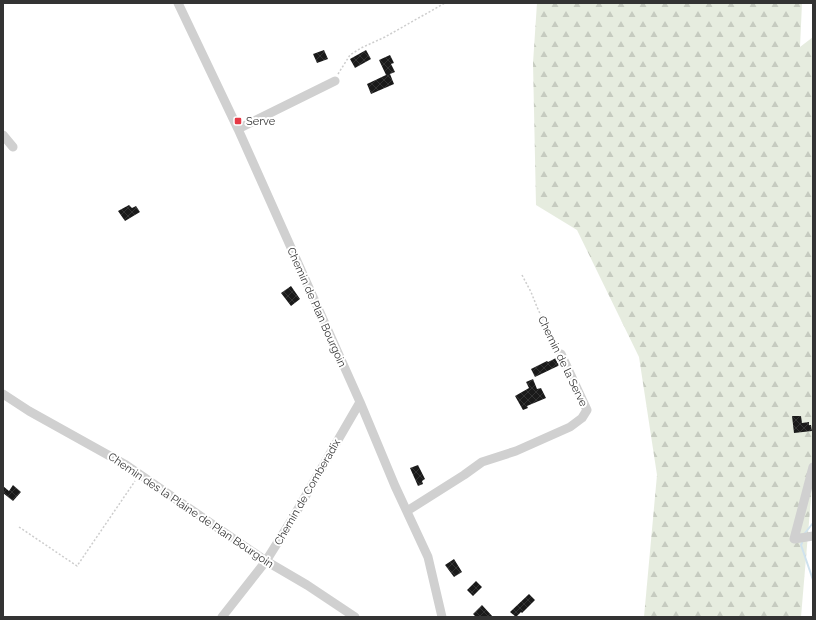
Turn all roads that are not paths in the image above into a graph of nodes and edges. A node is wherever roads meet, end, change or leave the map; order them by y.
1 (178, 3) edge
2 (335, 81) road end
3 (238, 129) junction
4 (3, 135) edge
5 (13, 147) dead end
6 (562, 354) road end
7 (3, 394) edge
8 (360, 402) junction
9 (813, 467) edge
10 (407, 511) junction
11 (813, 536) edge
12 (266, 561) junction
13 (222, 617) edge
14 (355, 617) edge
15 (442, 617) edge

1 - 3 street, Chemin de Plan Bourgoin
2 - 3 street
3 - 8 street, Chemin de Plan Bourgoin
4 - 5 street
6 - 10 street, Chemin de la Serve
7 - 12 street, Chemin des la Plaine de Plan Bourgoin
8 - 10 street, Chemin de Plan Bourgoin
8 - 12 street, Chemin de Comberadix
9 - 11 street
10 - 15 street, Chemin de Plan Bourgoin
12 - 13 street, Chemin de Comberadix
12 - 14 street, Chemin des la Plaine de Plan Bourgoin

